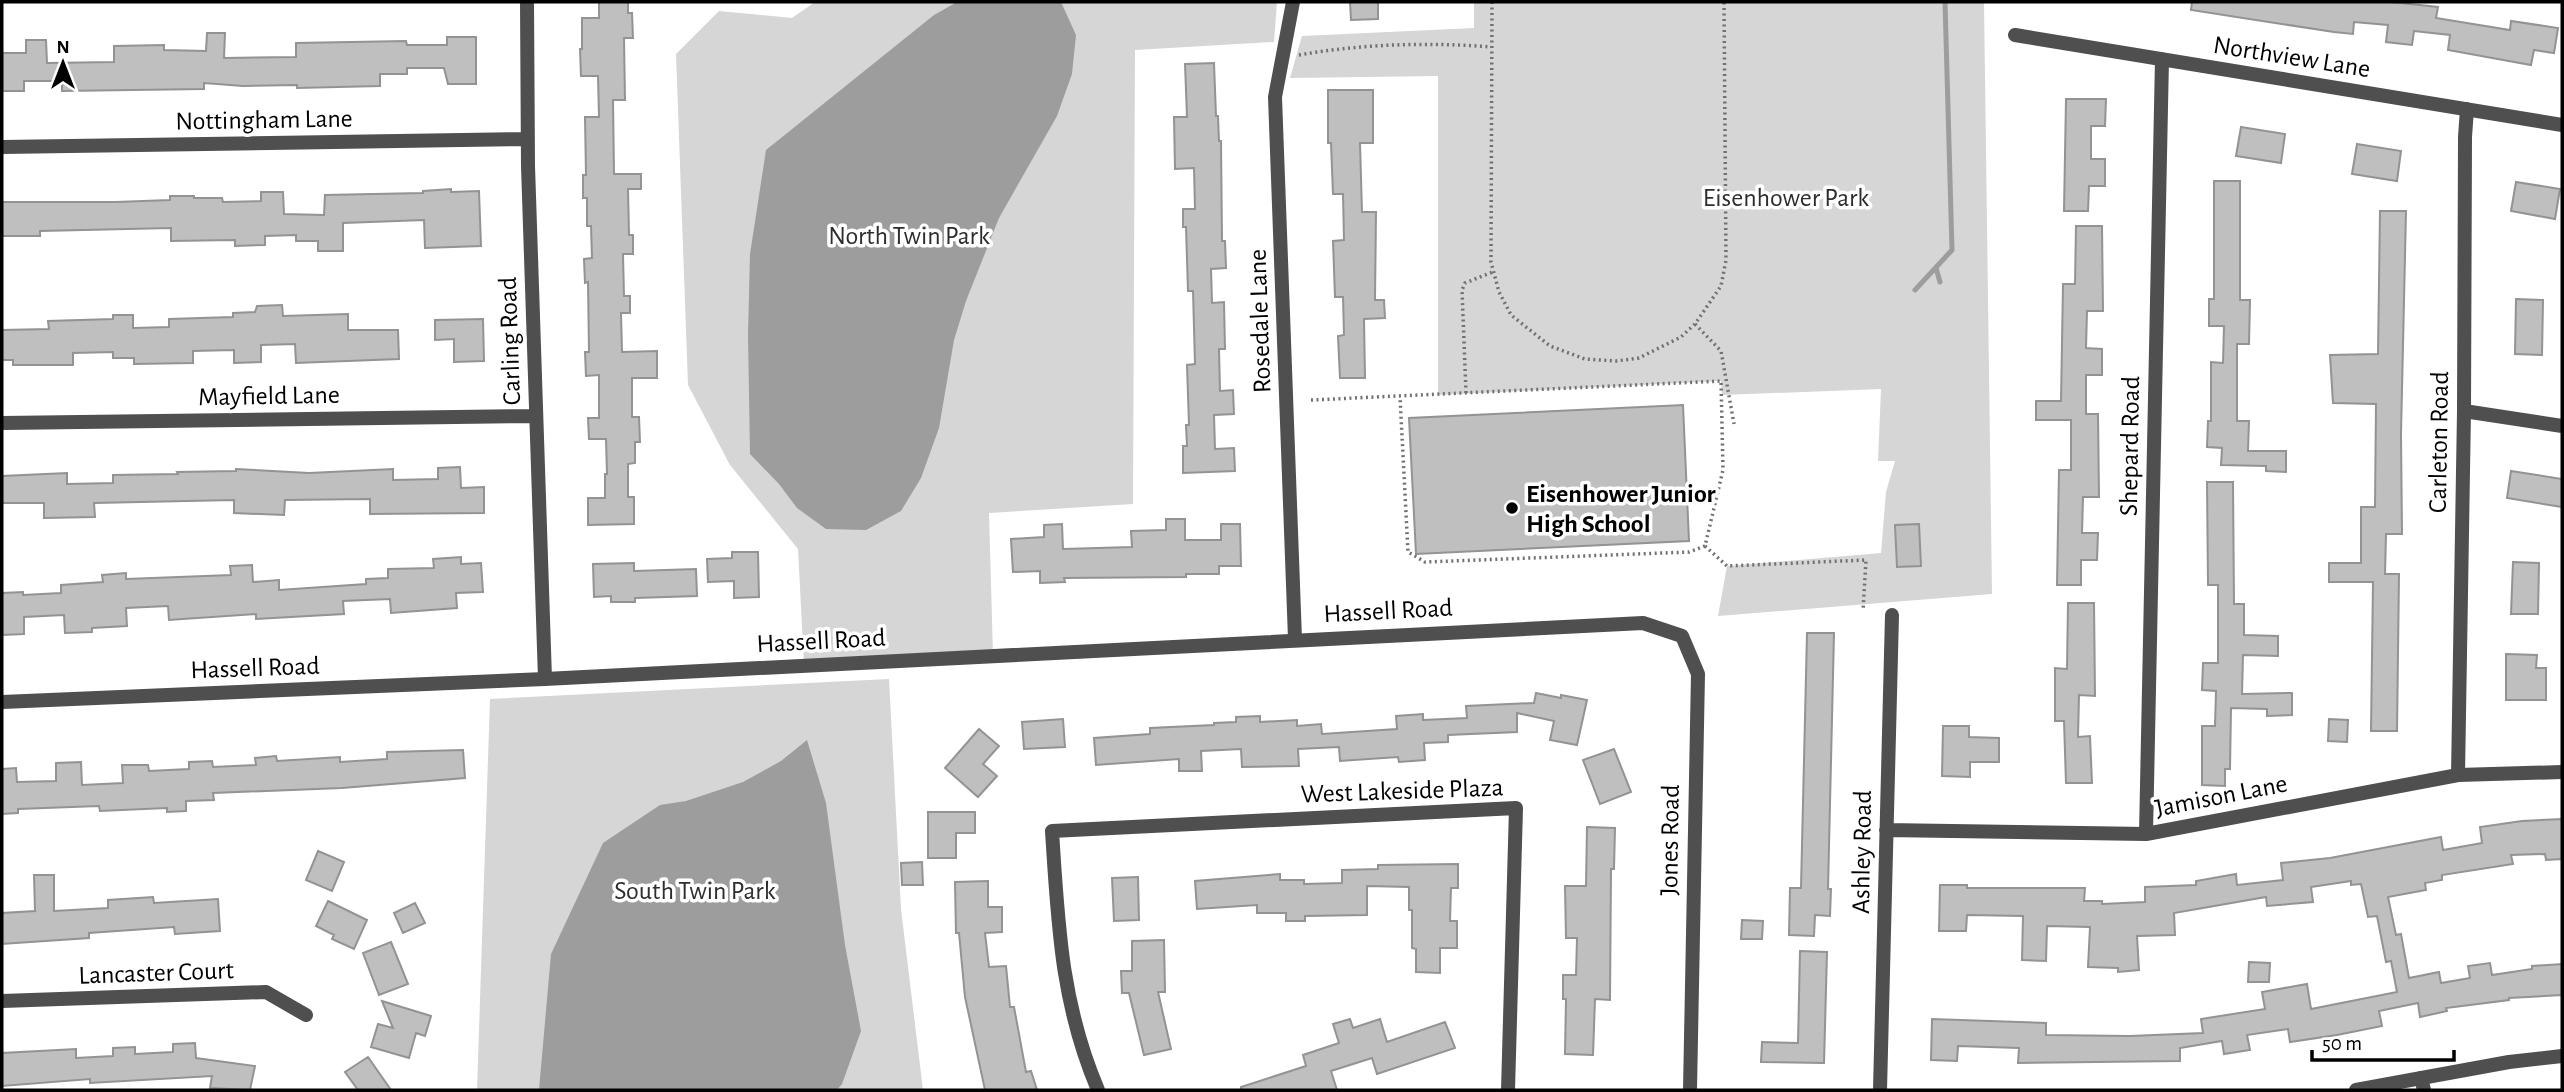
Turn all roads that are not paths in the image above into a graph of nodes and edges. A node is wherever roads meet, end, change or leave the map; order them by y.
1 (527, 2) edge
2 (1293, 2) edge
3 (2015, 34) dead end
4 (2162, 59) junction
5 (2467, 109) junction
6 (2562, 125) edge
7 (528, 139) junction
8 (2, 147) edge
9 (2464, 411) junction
10 (536, 416) junction
11 (2, 423) edge
12 (2562, 426) edge
13 (1892, 615) dead end
14 (1643, 623) joint
15 (1295, 639) junction
16 (545, 679) junction
17 (2, 702) edge
18 (2562, 772) edge
19 (2458, 775) junction
20 (1886, 830) junction
21 (2146, 834) junction
22 (2, 1001) edge
23 (306, 1015) dead end
24 (2562, 1056) edge
25 (2423, 1084) edge
26 (1098, 1090) edge
27 (1508, 1090) edge
28 (1690, 1090) edge
29 (1880, 1090) edge
30 (2356, 1090) edge

1 - 7 street, Carling Road
2 - 15 street, Rosedale Lane
3 - 4 street, Northview Lane
4 - 5 street, Northview Lane
4 - 21 street, Shepard Road
5 - 6 street, Northview Lane
5 - 9 street, Carleton Road
7 - 8 street, Nottingham Lane
7 - 10 street, Carling Road
9 - 12 street
9 - 19 street, Carleton Road
10 - 11 street, Mayfield Lane
10 - 16 street, Carling Road
13 - 20 street, Ashley Road
14 - 15 street, Hassell Road
14 - 28 street, Jones Road
15 - 16 street, Hassell Road
16 - 17 street, Hassell Road
18 - 19 street, Jamison Lane
19 - 21 street, Jamison Lane
20 - 21 street, Jamison Lane
20 - 29 street, Ashley Road
22 - 23 street, Lancaster Court
24 - 25 street
25 - 30 street
26 - 27 street, West Lakeside Plaza

